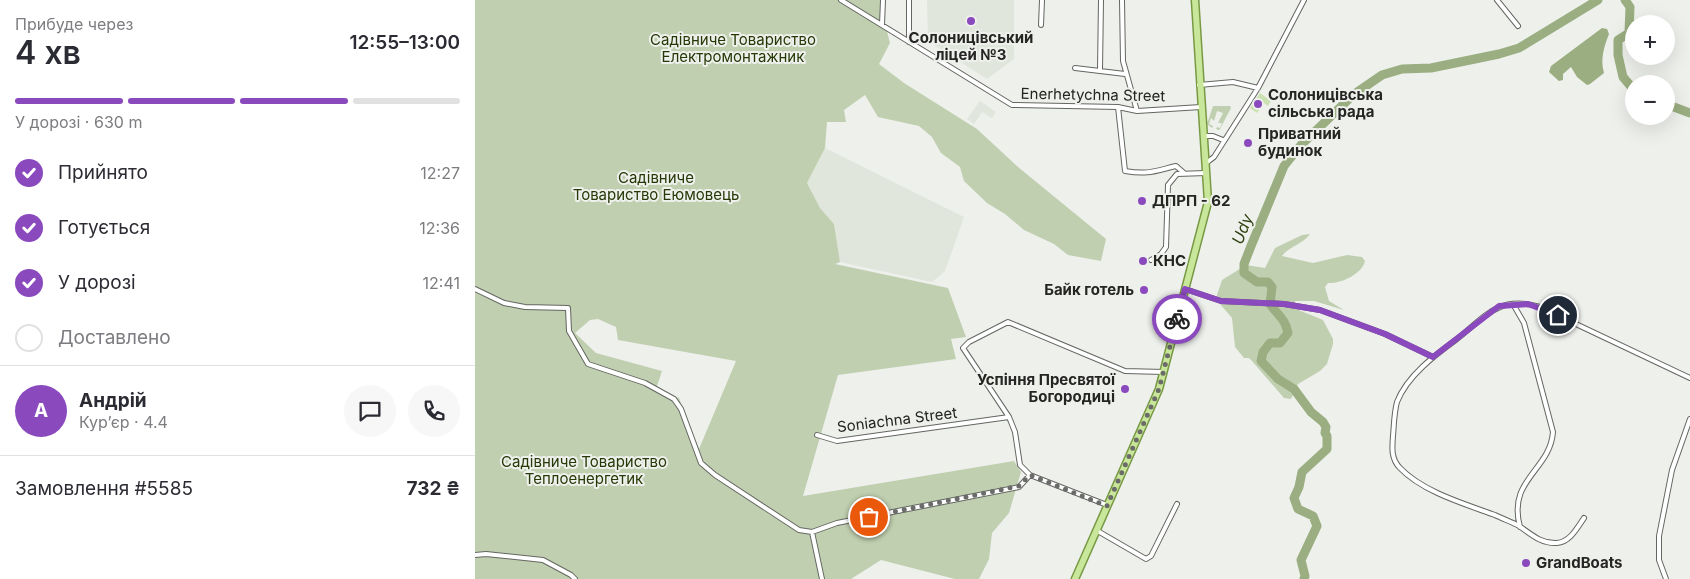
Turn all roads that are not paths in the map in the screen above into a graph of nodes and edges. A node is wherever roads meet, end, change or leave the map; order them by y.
1 (841, 0) edge
2 (883, 0) edge
3 (909, 0) edge
4 (1042, 0) edge
5 (1101, 0) edge
6 (1122, 0) edge
7 (1195, 0) edge
8 (1304, 0) edge
9 (1497, 0) edge
10 (1041, 25) dead end
11 (882, 26) junction
12 (1517, 26) dead end
13 (909, 42) junction
14 (1075, 68) dead end
15 (1100, 70) junction
16 (1125, 74) junction
17 (1199, 85) junction
18 (1258, 88) junction
19 (1119, 107) junction
20 (1201, 108) junction
21 (1137, 111) junction
22 (1203, 136) junction
23 (1223, 140) junction
24 (1205, 164) junction
25 (1206, 172) junction
26 (1184, 173) junction
27 (1151, 260) dead end
28 (475, 289) edge
29 (1185, 289) junction
30 (1513, 304) junction
31 (1433, 357) junction
32 (1164, 372) junction
33 (1690, 378) edge
34 (1009, 417) junction
35 (1690, 419) edge
36 (817, 435) dead end
37 (1030, 475) junction
38 (1177, 504) dead end
39 (1107, 506) junction
40 (1584, 518) dead end
41 (1520, 527) junction
42 (1096, 530) junction
43 (812, 532) junction
44 (475, 555) edge
45 (575, 579) edge
46 (822, 579) edge
47 (1075, 579) edge
48 (1666, 579) edge

1 - 11 street, Enerhetychna Street
2 - 11 street
3 - 13 street
4 - 10 street
5 - 15 street
6 - 16 street
7 - 17 main road
8 - 18 street
9 - 12 street
11 - 13 street, Enerhetychna Street
13 - 19 street, Enerhetychna Street
14 - 15 street
15 - 16 street
16 - 21 street
17 - 18 street
17 - 20 main road
18 - 23 street
19 - 21 street, Enerhetychna Street
19 - 26 street
20 - 21 street, Enerhetychna Street
20 - 22 main road
22 - 23 street
22 - 24 main road
23 - 24 street
24 - 25 main road
25 - 26 street
25 - 29 main road
26 - 27 street
28 - 43 street
29 - 31 street
29 - 32 main road
30 - 31 street
30 - 33 street
30 - 41 street
31 - 41 street
32 - 34 street
32 - 39 main road
34 - 36 street, Soniachna Street
34 - 37 street
35 - 48 street
37 - 39 street
37 - 43 street
38 - 42 street
39 - 42 main road
40 - 41 street
42 - 47 main road
43 - 46 street
44 - 45 street

